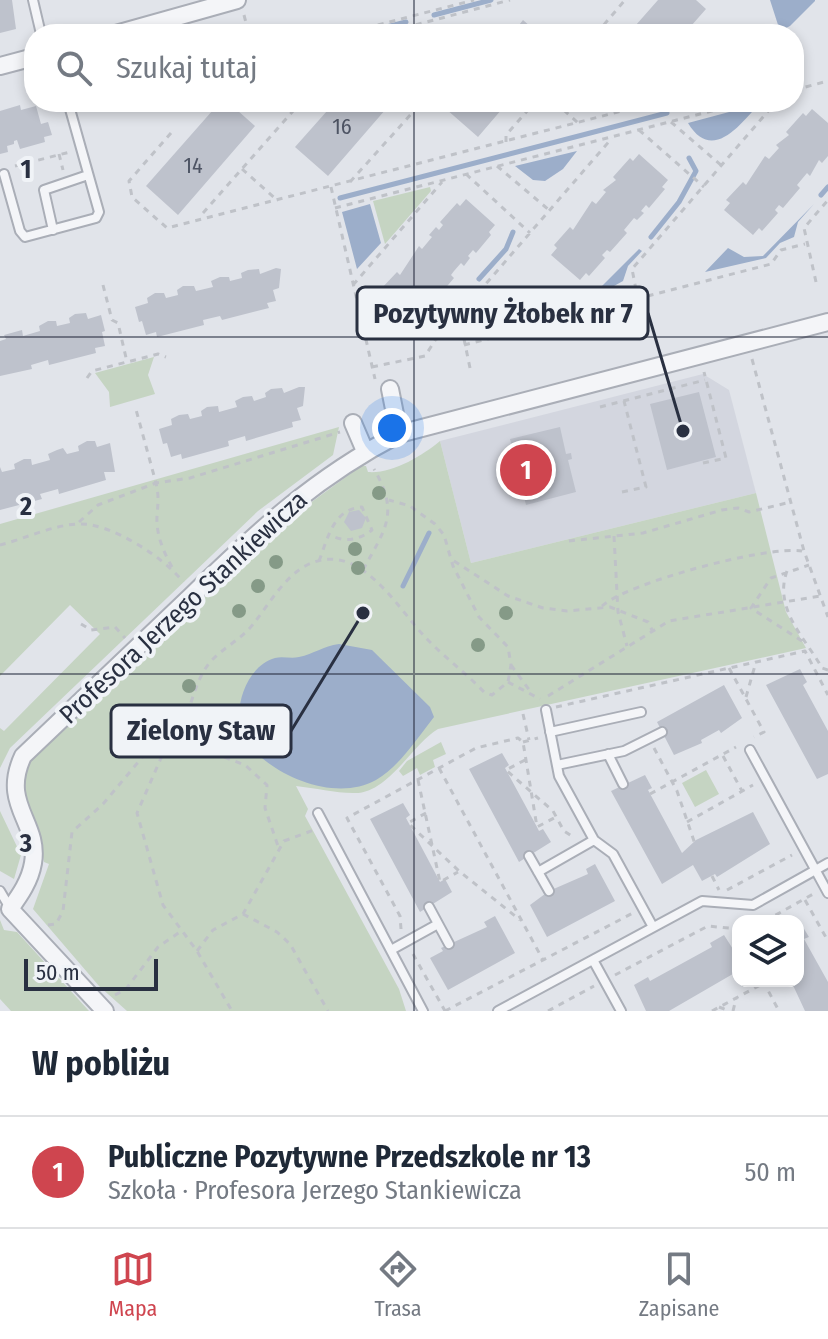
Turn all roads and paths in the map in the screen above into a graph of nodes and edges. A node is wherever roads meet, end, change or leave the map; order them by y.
1 (33, 0) edge
2 (237, 0) edge
3 (474, 0) edge
4 (510, 0) edge
5 (625, 0) edge
6 (428, 12) junction
7 (430, 21) junction
8 (39, 24) edge
9 (152, 24) edge
10 (382, 24) edge
11 (419, 24) edge
12 (605, 24) edge
13 (24, 60) edge
14 (0, 66) edge
15 (828, 81) edge
16 (804, 87) edge
17 (71, 112) edge
18 (292, 112) edge
19 (413, 112) edge
20 (526, 112) edge
21 (566, 112) edge
22 (619, 112) edge
23 (709, 112) edge
24 (768, 112) edge
25 (671, 122) junction
26 (578, 123) junction
27 (639, 130) junction
28 (171, 133) dead end
29 (614, 136) junction
30 (506, 142) junction
31 (66, 153) dead end
32 (59, 154) junction
33 (497, 166) junction
34 (722, 166) junction
35 (242, 169) junction
36 (4, 172) joint
37 (466, 174) junction
38 (88, 175) junction
39 (444, 180) junction
40 (66, 181) junction
41 (350, 182) junction
42 (331, 187) junction
43 (704, 187) junction
44 (828, 200) edge
45 (278, 201) junction
46 (335, 208) junction
47 (549, 210) junction
48 (203, 213) dead end
49 (53, 230) junction
50 (530, 233) junction
51 (805, 244) junction
52 (816, 282) dead end
53 (103, 285) dead end
54 (353, 285) junction
55 (633, 288) junction
56 (636, 299) junction
57 (828, 322) edge
58 (643, 325) dead end
59 (461, 333) junction
60 (748, 344) junction
61 (464, 345) junction
62 (166, 357) dead end
63 (127, 362) junction
64 (372, 367) junction
65 (470, 368) dead end
66 (87, 378) dead end
67 (384, 390) joint
68 (624, 401) junction
69 (135, 406) dead end
70 (600, 407) dead end
71 (348, 427) joint
72 (399, 434) junction
73 (365, 451) junction
74 (703, 463) dead end
75 (156, 483) junction
76 (622, 492) dead end
77 (389, 500) junction
78 (791, 502) junction
79 (78, 524) junction
80 (372, 530) junction
81 (384, 533) junction
82 (330, 535) junction
83 (614, 536) junction
84 (569, 541) dead end
85 (0, 545) edge
86 (804, 551) junction
87 (452, 558) junction
88 (319, 561) junction
89 (809, 565) junction
90 (172, 567) junction
91 (363, 570) junction
92 (787, 571) junction
93 (192, 595) junction
94 (617, 596) junction
95 (820, 596) junction
96 (786, 603) junction
97 (602, 606) junction
98 (751, 608) junction
99 (618, 612) junction
100 (828, 617) edge
101 (81, 624) dead end
102 (653, 632) junction
103 (128, 641) dead end
104 (802, 641) junction
105 (628, 648) junction
106 (756, 662) junction
107 (511, 665) junction
108 (729, 668) junction
109 (828, 670) edge
110 (508, 682) junction
111 (533, 695) junction
112 (828, 695) edge
113 (745, 698) junction
114 (545, 706) junction
115 (641, 712) dead end
116 (523, 714) dead end
117 (183, 725) junction
118 (177, 731) junction
119 (662, 732) dead end
120 (550, 734) junction
121 (751, 739) dead end
122 (529, 740) junction
123 (169, 741) junction
124 (523, 742) junction
125 (738, 746) dead end
126 (655, 750) dead end
127 (750, 750) dead end
128 (213, 753) dead end
129 (608, 754) junction
130 (722, 754) junction
131 (525, 760) junction
132 (557, 765) junction
133 (439, 768) junction
134 (418, 780) junction
135 (672, 782) junction
136 (623, 784) dead end
137 (754, 785) dead end
138 (742, 791) junction
139 (650, 794) dead end
140 (532, 796) junction
141 (318, 813) dead end
142 (426, 813) junction
143 (556, 817) junction
144 (687, 822) junction
145 (327, 828) junction
146 (564, 831) dead end
147 (594, 840) junction
148 (695, 844) dead end
149 (435, 847) junction
150 (279, 849) junction
151 (792, 855) dead end
152 (529, 856) dead end
153 (828, 863) edge
154 (815, 869) junction
155 (459, 871) junction
156 (538, 872) junction
157 (712, 876) dead end
158 (709, 890) dead end
159 (719, 890) junction
160 (0, 891) edge
161 (549, 891) dead end
162 (828, 893) edge
163 (429, 907) dead end
164 (643, 908) junction
165 (10, 909) junction
166 (243, 914) junction
167 (776, 915) edge
168 (523, 922) junction
169 (438, 924) junction
170 (653, 927) junction
171 (732, 930) edge
172 (180, 932) junction
173 (50, 937) dead end
174 (406, 941) junction
175 (828, 941) edge
176 (449, 944) dead end
177 (391, 950) junction
178 (197, 951) junction
179 (543, 960) junction
180 (593, 960) junction
181 (612, 976) dead end
182 (595, 985) dead end
183 (755, 987) edge
184 (767, 987) edge
185 (736, 998) junction
186 (105, 1004) edge
187 (719, 1007) junction
188 (232, 1011) edge
189 (328, 1011) edge
190 (423, 1011) edge
191 (445, 1011) edge
192 (498, 1011) edge
193 (548, 1011) edge
194 (621, 1011) edge
195 (712, 1011) edge
196 (731, 1011) edge
197 (779, 1011) edge

1 - 8 lane
2 - 9 street
3 - 6 path
4 - 7 path
5 - 12 path
6 - 7 path
6 - 10 path
7 - 11 path
13 - 14 street
15 - 16 path
17 - 38 lane
18 - 35 path
19 - 41 path
20 - 30 path
21 - 26 path
22 - 26 path
23 - 25 path
24 - 34 path
25 - 27 path
25 - 34 path
26 - 30 path
27 - 29 path
27 - 43 path
28 - 45 path
29 - 33 path
29 - 47 path
30 - 41 path
31 - 32 path
32 - 36 path
32 - 40 path
33 - 37 path
33 - 47 path
34 - 43 path
35 - 45 path
35 - 48 path
36 - 49 lane
37 - 39 path
37 - 50 path
38 - 40 lane
38 - 49 lane
39 - 46 path
39 - 54 path
40 - 49 lane
41 - 42 path
42 - 45 path
42 - 46 path
43 - 55 path
44 - 51 path
46 - 54 path
47 - 50 path
50 - 59 path
51 - 52 path
51 - 56 path
53 - 63 path
54 - 64 path
55 - 56 path
55 - 61 path
56 - 58 path
57 - 60 street, Profesora Jerzego Stankiewicza
59 - 61 path
59 - 64 path
60 - 72 street, Profesora Jerzego Stankiewicza
60 - 78 path
61 - 65 path
62 - 63 path
63 - 66 path
64 - 67 path
67 - 72 street
68 - 70 path
68 - 74 path
68 - 76 path
69 - 75 path
71 - 73 street
71 - 75 path
72 - 73 street, Profesora Jerzego Stankiewicza
73 - 77 path
73 - 93 street, Profesora Jerzego Stankiewicza
75 - 79 path
75 - 90 path
77 - 81 path
77 - 87 path
78 - 83 path
78 - 86 path
79 - 85 path
79 - 90 path
80 - 81 path
80 - 82 path
80 - 82 path
81 - 91 path
82 - 88 path
83 - 84 path
83 - 94 path
86 - 89 path
86 - 94 path
87 - 97 path
87 - 107 path
88 - 91 path
88 - 117 path
89 - 92 path
89 - 95 path
90 - 93 path
91 - 110 path
92 - 96 path
92 - 98 path
93 - 165 street, Profesora Jerzego Stankiewicza
94 - 97 path
94 - 99 path
95 - 96 path
95 - 100 path
96 - 98 path
96 - 104 path
97 - 99 path
98 - 102 path
98 - 104 path
99 - 102 path
99 - 105 path
101 - 103 path
102 - 105 path
104 - 109 path
105 - 114 path
106 - 108 path
106 - 112 path
106 - 113 path
107 - 110 path
107 - 111 path
108 - 113 path
108 - 114 path
110 - 111 path
111 - 114 path
113 - 121 path
114 - 120 lane
115 - 120 lane
116 - 122 path
117 - 118 path
117 - 118 path
118 - 123 path
119 - 129 lane
120 - 122 path
120 - 132 lane
122 - 124 path
123 - 172 path
123 - 173 path
124 - 131 path
124 - 133 path
125 - 130 path
126 - 135 path
127 - 154 lane
128 - 150 path
129 - 132 lane
129 - 136 lane
130 - 135 path
130 - 138 path
131 - 140 path
131 - 140 path
132 - 147 lane
133 - 134 path
133 - 168 path
134 - 142 path
134 - 174 path
135 - 139 path
135 - 144 path
137 - 138 path
138 - 144 path
140 - 143 path
140 - 143 path
141 - 145 lane
142 - 149 path
142 - 149 path
143 - 146 path
144 - 148 path
145 - 150 path
145 - 177 lane
147 - 156 lane
147 - 164 lane
149 - 155 path
149 - 155 path
150 - 166 path
151 - 159 path
152 - 156 lane
153 - 154 lane
154 - 162 lane
154 - 170 lane
155 - 168 path
156 - 161 lane
157 - 159 path
158 - 159 path
160 - 165 lane
163 - 169 lane
164 - 170 lane
164 - 179 path
165 - 186 street
166 - 178 path
166 - 189 path
167 - 175 path
168 - 179 path
169 - 174 lane
169 - 176 lane
170 - 180 lane
171 - 181 path
172 - 178 path
172 - 186 path
174 - 177 lane
174 - 191 path
177 - 190 lane
178 - 188 path
179 - 191 path
180 - 192 lane
180 - 194 lane
182 - 193 path
183 - 185 path
184 - 197 path
185 - 187 path
185 - 196 path
187 - 195 path
187 - 196 path

